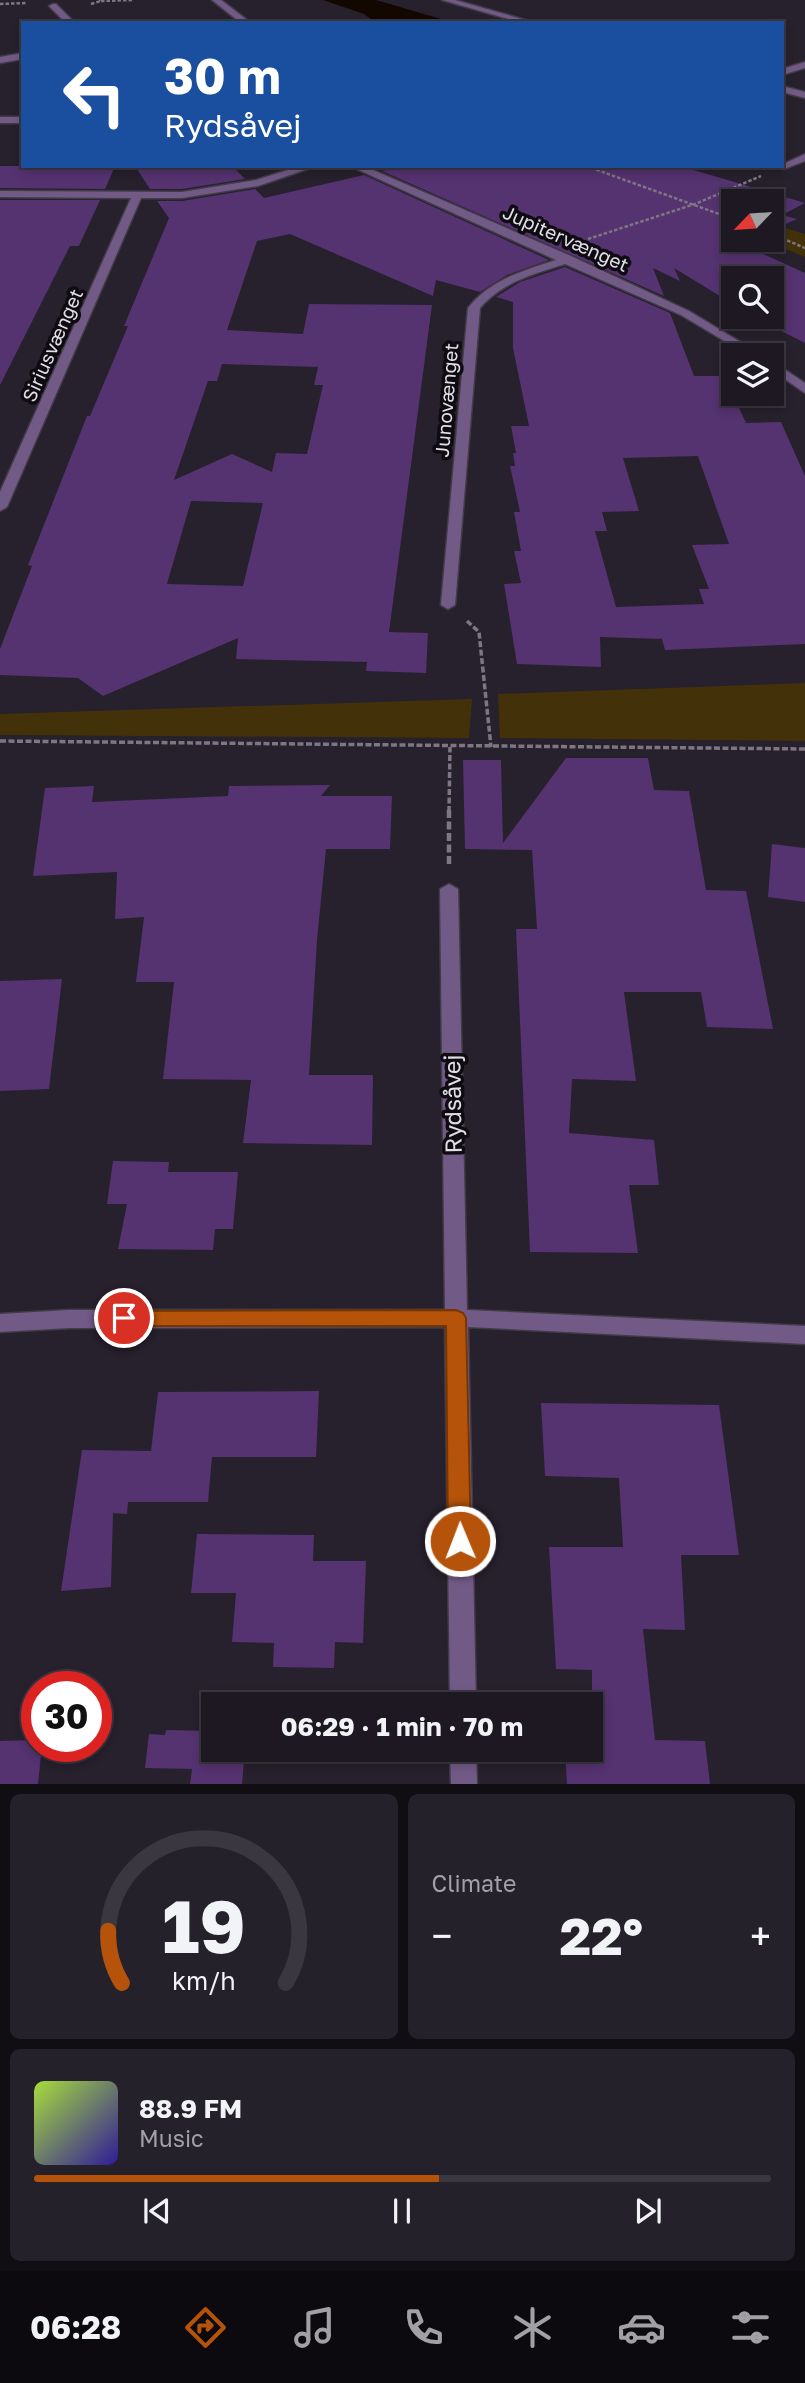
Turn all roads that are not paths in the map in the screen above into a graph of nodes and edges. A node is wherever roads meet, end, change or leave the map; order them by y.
1 (216, 0) edge
2 (446, 0) edge
3 (53, 6) dead end
4 (510, 17) junction
5 (69, 21) edge
6 (244, 21) edge
7 (497, 21) edge
8 (525, 21) edge
9 (21, 57) edge
10 (0, 60) edge
11 (805, 65) edge
12 (784, 71) edge
13 (784, 90) edge
14 (805, 95) edge
15 (0, 120) edge
16 (21, 120) edge
17 (804, 158) edge
18 (784, 166) dead end
19 (305, 168) edge
20 (360, 168) edge
21 (0, 194) edge
22 (136, 197) junction
23 (569, 259) junction
24 (736, 343) edge
25 (784, 374) edge
26 (805, 389) edge
27 (0, 507) edge
28 (448, 605) road end
29 (449, 890) road end
30 (456, 1318) junction
31 (0, 1323) edge
32 (805, 1335) edge
33 (463, 1692) edge
34 (463, 1762) edge
35 (464, 1784) edge

1 - 6 street
2 - 4 street
3 - 5 street
4 - 7 street
4 - 8 street
9 - 10 street
11 - 12 street
13 - 14 street
15 - 16 street
17 - 18 street
19 - 22 street
20 - 23 street, Jupitervænget
21 - 22 street
22 - 27 street, Siriusvænget
23 - 24 street, Jupitervænget
23 - 28 street, Junovænget
25 - 26 street
29 - 30 street, Rydsåvej
30 - 31 street
30 - 32 street
30 - 33 street, Rydsåvej
34 - 35 street

